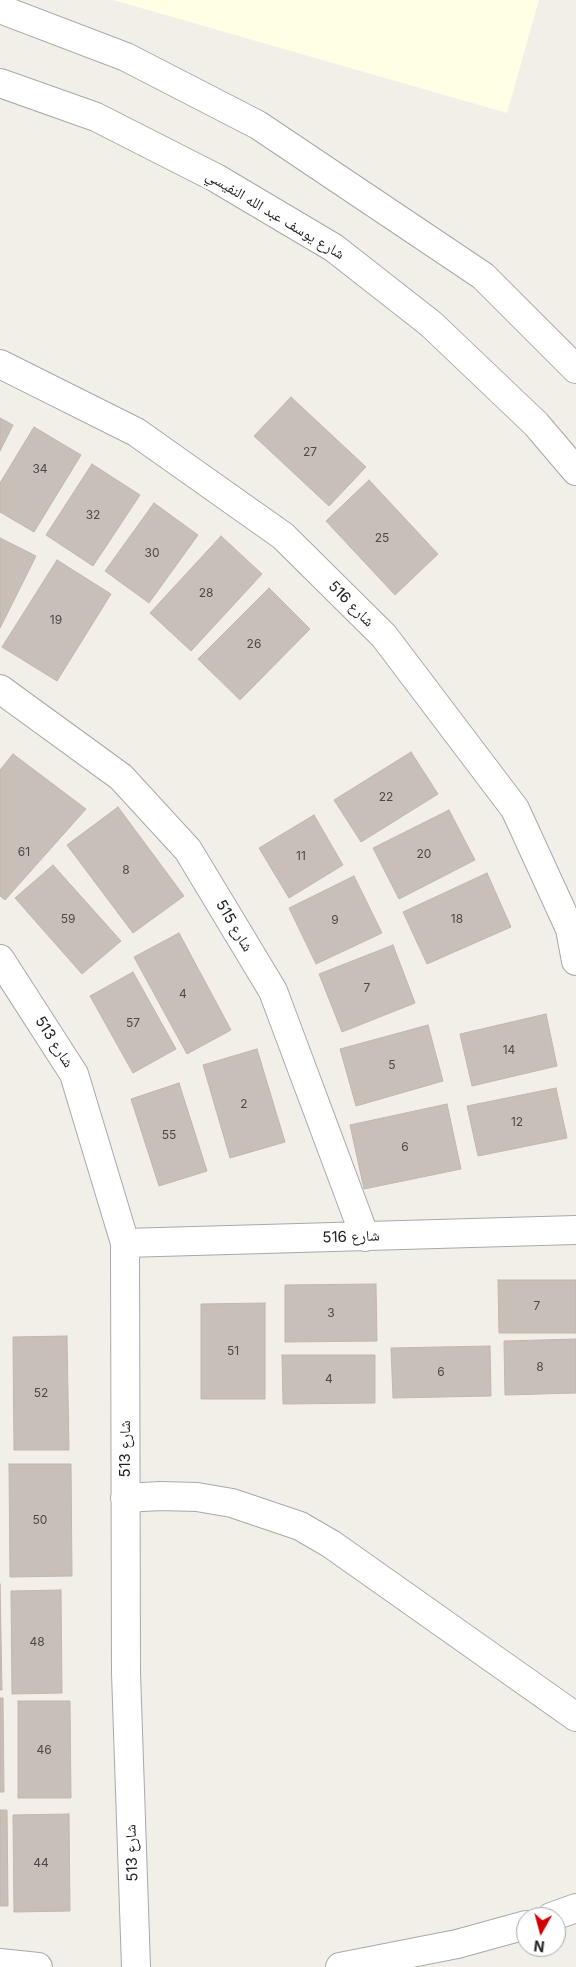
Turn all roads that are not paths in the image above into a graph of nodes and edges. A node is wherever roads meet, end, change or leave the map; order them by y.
1 (0, 9) edge
2 (0, 82) edge
3 (0, 364) edge
4 (576, 369) edge
5 (576, 470) edge
6 (0, 689) edge
7 (0, 960) edge
8 (576, 961) edge
9 (576, 1230) edge
10 (365, 1236) junction
11 (125, 1243) junction
12 (125, 1498) junction
13 (576, 1717) edge
14 (516, 1928) edge
15 (0, 1962) edge
16 (38, 1967) edge
17 (136, 1967) edge
18 (340, 1967) edge

1 - 4 street
2 - 5 street, شارع يوسف عبد الله النفيسي
3 - 8 street, شارع 516
6 - 10 street, شارع 515
7 - 11 street, شارع 513
9 - 10 street, شارع 516
10 - 11 street, شارع 516
11 - 12 street, شارع 513
12 - 13 street
12 - 17 street, شارع 513
14 - 18 street
15 - 16 street

